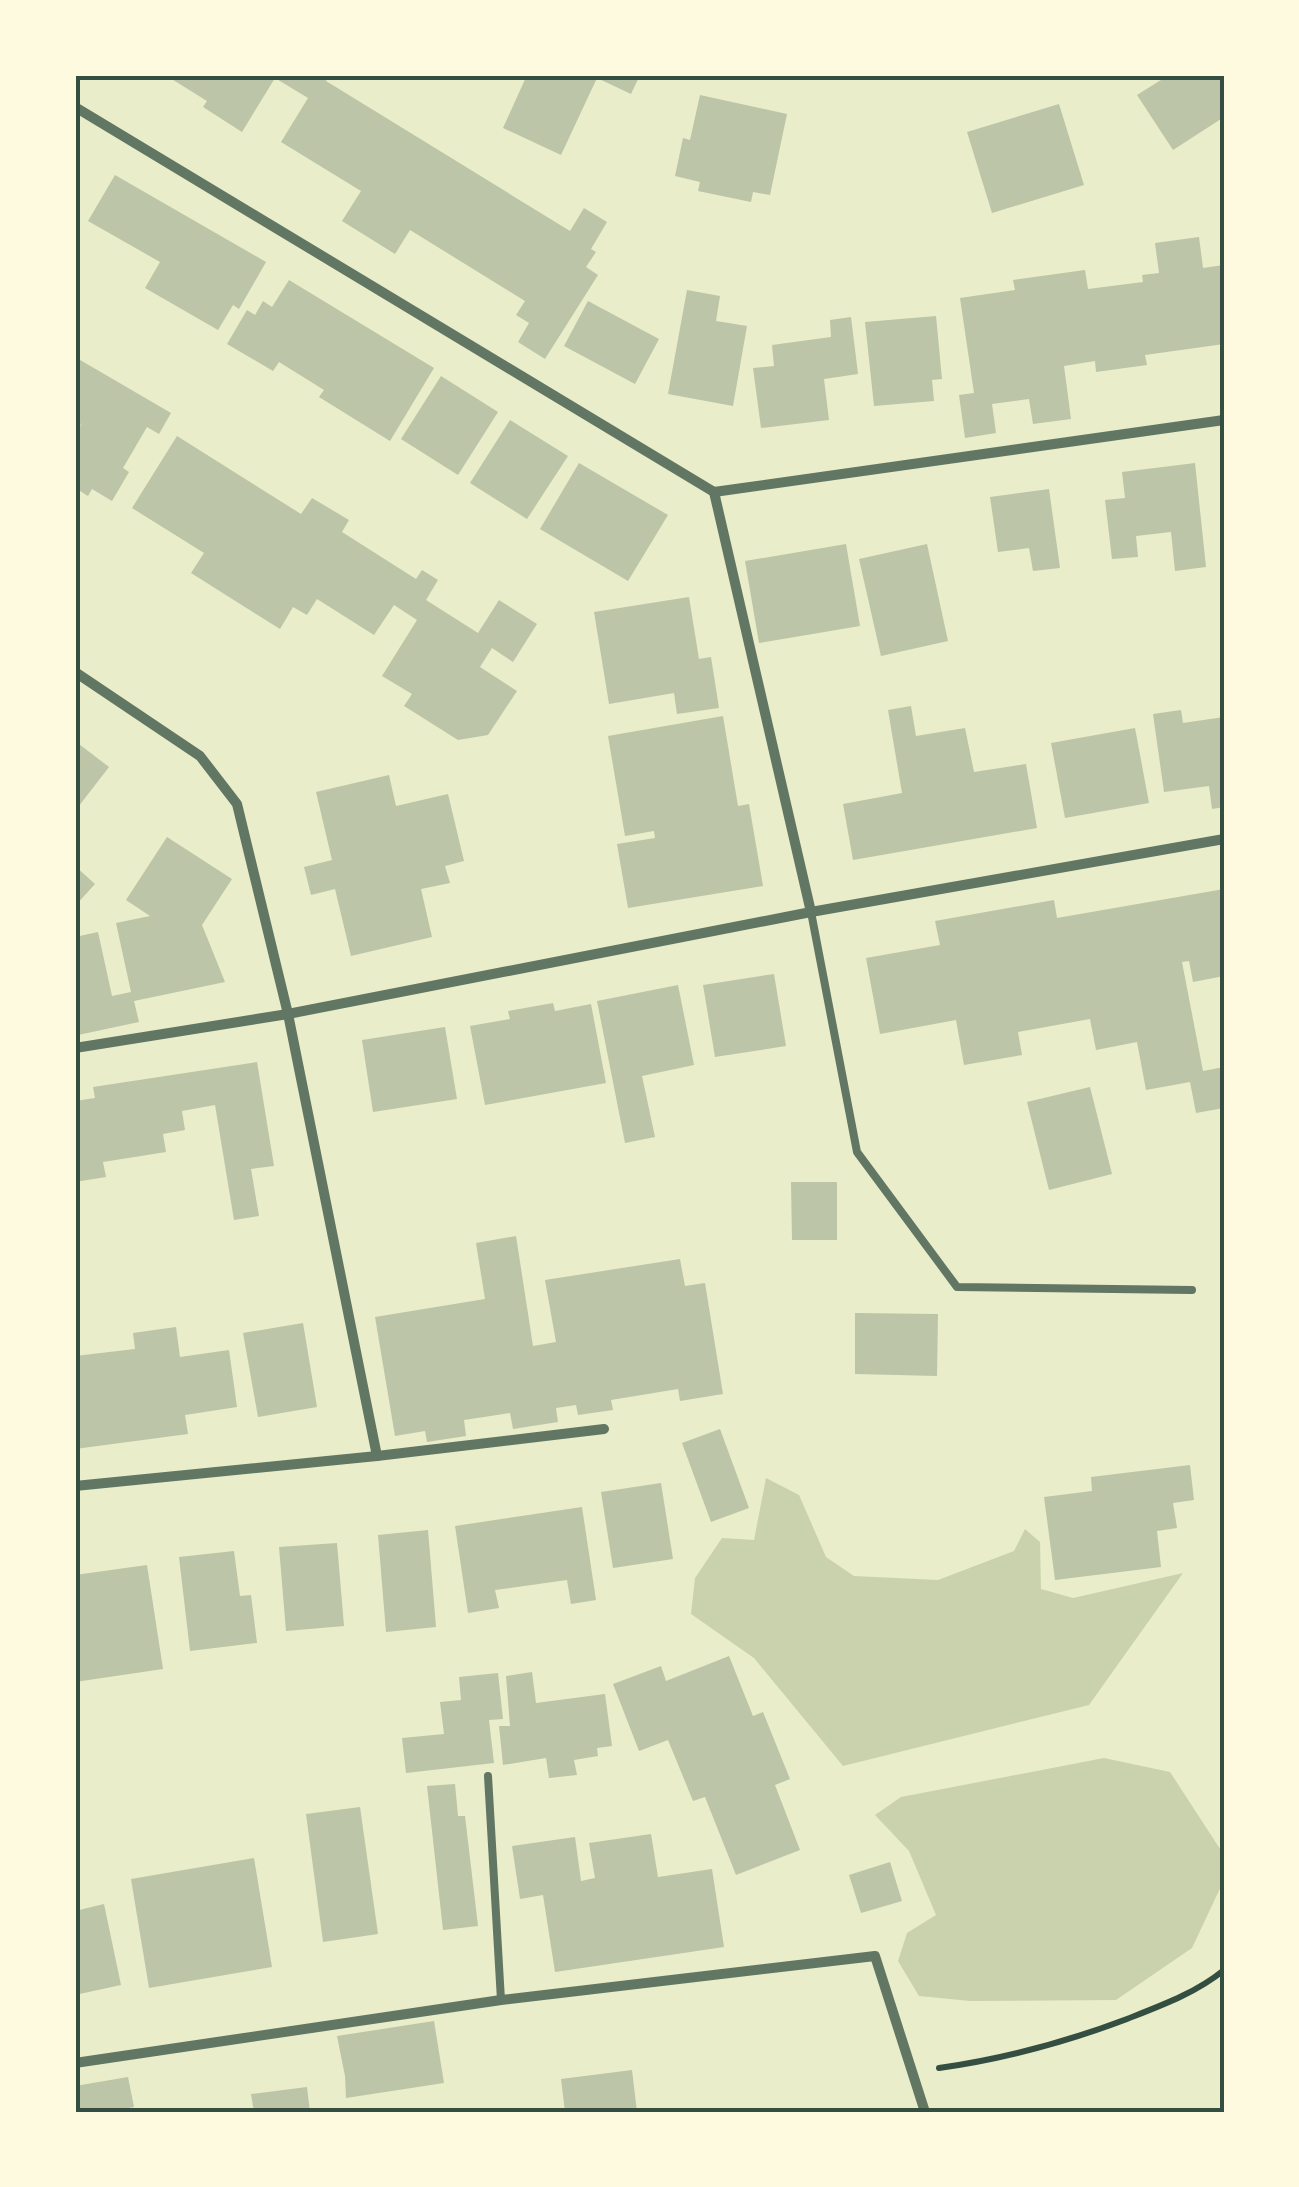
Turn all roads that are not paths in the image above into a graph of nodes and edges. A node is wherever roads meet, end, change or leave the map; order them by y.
1 (75, 108) edge
2 (1224, 420) edge
3 (714, 492) junction
4 (75, 672) edge
5 (1224, 840) edge
6 (811, 912) junction
7 (288, 1014) junction
8 (75, 1048) edge
9 (1192, 1290) dead end
10 (604, 1429) dead end
11 (376, 1456) junction
12 (75, 1486) edge
13 (488, 1776) dead end
14 (501, 2000) junction
15 (75, 2063) edge
16 (925, 2112) edge

1 - 3 street
2 - 3 street
3 - 6 street
4 - 7 street
5 - 6 street
6 - 7 street
6 - 9 lane
7 - 8 street
7 - 11 street
10 - 11 street
11 - 12 street
13 - 14 lane
14 - 15 street
14 - 16 street

